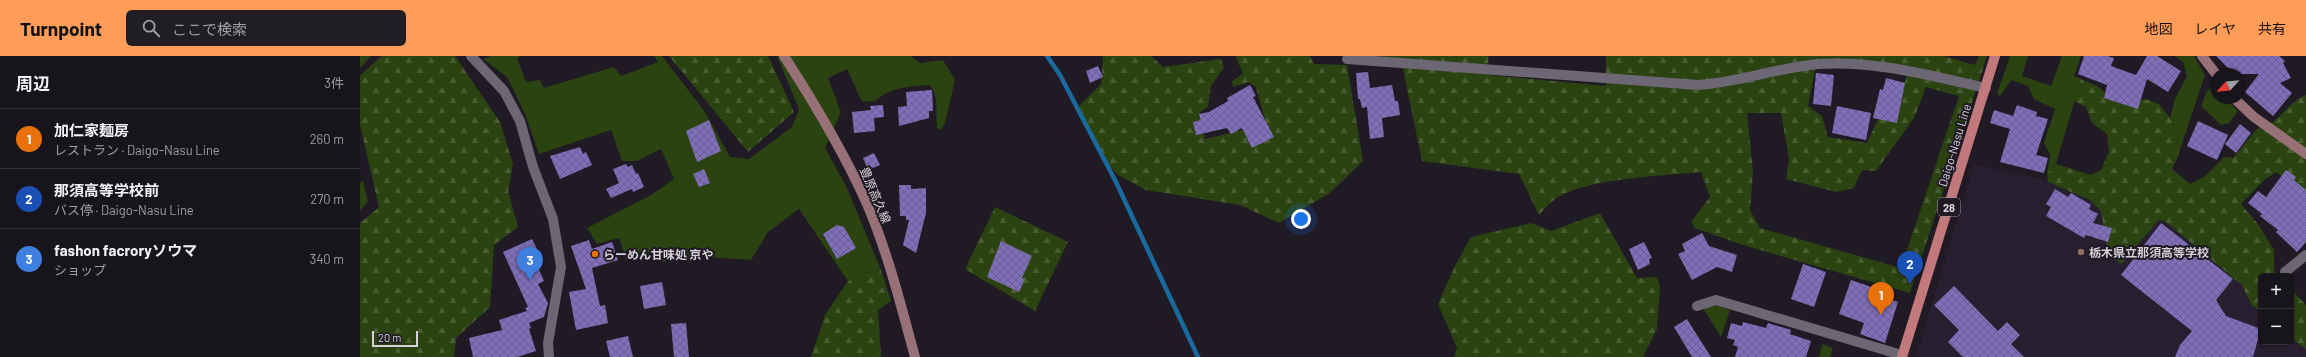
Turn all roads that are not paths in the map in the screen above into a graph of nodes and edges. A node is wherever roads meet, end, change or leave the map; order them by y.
1 (471, 56) edge
2 (784, 56) edge
3 (1995, 56) edge
4 (2202, 56) edge
5 (1347, 59) dead end
6 (2211, 68) edge
7 (1986, 88) junction
8 (2240, 104) edge
9 (2306, 154) edge
10 (2306, 254) edge
11 (2285, 272) dead end
12 (1697, 306) dead end
13 (1902, 356) edge
14 (549, 357) edge
15 (915, 357) edge

1 - 14 street
2 - 15 main road, 豊原高久線
3 - 7 main road, Daigo-Nasu Line / 28
4 - 6 main road
5 - 7 street
7 - 13 main road, Daigo-Nasu Line / 28
8 - 9 main road
10 - 11 street
12 - 13 street

